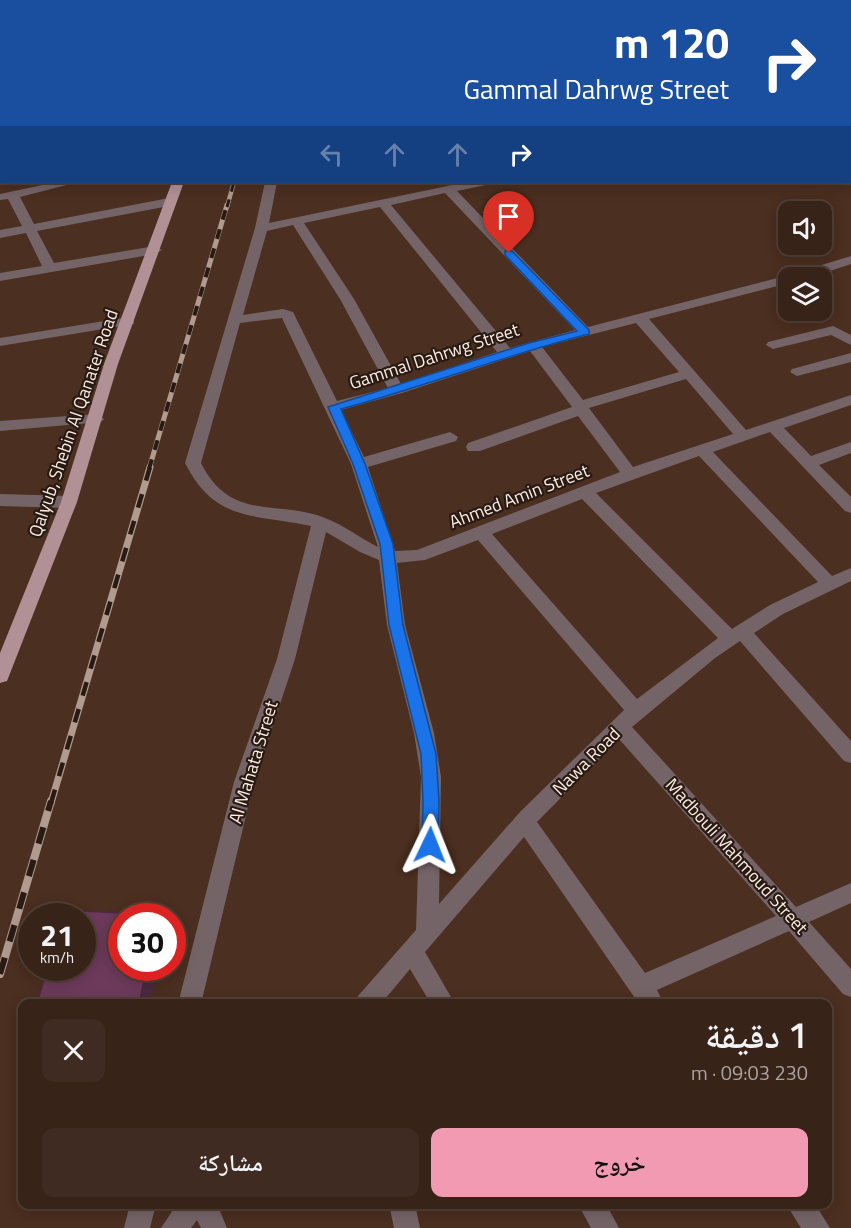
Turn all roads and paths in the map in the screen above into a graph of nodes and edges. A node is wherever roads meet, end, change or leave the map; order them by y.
1 (67, 183) edge
2 (178, 183) edge
3 (271, 183) edge
4 (478, 183) edge
5 (448, 189) junction
6 (6, 196) edge
7 (170, 202) junction
8 (384, 204) junction
9 (297, 222) junction
10 (30, 227) junction
11 (261, 228) junction
12 (0, 234) edge
13 (155, 250) junction
14 (851, 260) edge
15 (829, 267) edge
16 (50, 268) junction
17 (0, 277) edge
18 (778, 282) edge
19 (640, 318) junction
20 (235, 320) junction
21 (129, 321) junction
22 (585, 332) junction
23 (851, 341) edge
24 (0, 342) edge
25 (533, 345) junction
26 (773, 345) dead end
27 (506, 353) junction
28 (851, 357) edge
29 (797, 372) dead end
30 (688, 374) junction
31 (397, 390) junction
32 (851, 400) edge
33 (334, 407) junction
34 (581, 408) junction
35 (96, 419) junction
36 (772, 425) junction
37 (0, 426) edge
38 (742, 435) junction
39 (450, 437) dead end
40 (474, 447) dead end
41 (851, 447) edge
42 (701, 449) junction
43 (808, 463) junction
44 (359, 464) junction
45 (630, 474) junction
46 (584, 492) junction
47 (0, 500) edge
48 (69, 502) junction
49 (851, 507) edge
50 (320, 522) junction
51 (480, 532) junction
52 (388, 559) junction
53 (851, 574) edge
54 (829, 583) junction
55 (735, 633) junction
56 (0, 676) edge
57 (636, 711) junction
58 (620, 727) junction
59 (851, 755) edge
60 (525, 822) junction
61 (851, 893) edge
62 (795, 920) junction
63 (427, 933) junction
64 (412, 951) junction
65 (851, 986) edge
66 (647, 995) edge
67 (190, 999) edge
68 (370, 999) edge
69 (441, 999) edge
70 (141, 1209) edge
71 (190, 1209) edge
72 (205, 1209) edge
73 (402, 1209) edge
74 (594, 1209) edge
75 (803, 1209) edge
76 (137, 1228) edge
77 (174, 1228) edge
78 (214, 1228) edge
79 (407, 1228) edge
80 (606, 1228) edge
81 (817, 1228) edge

1 - 6 street
2 - 7 main road, Qalyub, Shebin Al Qanater Road
3 - 11 street
4 - 5 street
5 - 8 street
5 - 22 street
6 - 10 street
7 - 10 street
7 - 13 main road, Qalyub, Shebin Al Qanater Road
8 - 9 street
8 - 27 street
9 - 11 street
9 - 31 street
10 - 12 street
10 - 16 street
11 - 20 street
13 - 16 street
13 - 21 main road, Qalyub, Shebin Al Qanater Road
14 - 15 street
16 - 17 street
18 - 19 street, Gammal Dahrwg Street
19 - 22 street, Gammal Dahrwg Street
19 - 30 street
20 - 33 street
20 - 50 street
21 - 24 street
21 - 35 main road, Qalyub, Shebin Al Qanater Road
22 - 25 street, Gammal Dahrwg Street
23 - 26 street
25 - 27 street, Gammal Dahrwg Street
25 - 34 street
27 - 31 street, Gammal Dahrwg Street
28 - 29 street
30 - 34 street
30 - 38 street
31 - 33 street, Gammal Dahrwg Street
32 - 36 street, Ahmed Amin Street
33 - 44 street
34 - 40 street
34 - 45 street
35 - 37 street
35 - 48 main road, Qalyub, Shebin Al Qanater Road
36 - 38 street, Ahmed Amin Street
36 - 43 street
38 - 42 street, Ahmed Amin Street
39 - 44 street
41 - 43 street
42 - 45 street, Ahmed Amin Street
42 - 54 street
43 - 49 street
44 - 52 street
45 - 46 street, Ahmed Amin Street
46 - 51 street, Ahmed Amin Street
46 - 55 street
47 - 48 street
48 - 56 main road, Qalyub, Shebin Al Qanater Road
50 - 52 street
50 - 67 street, Al Mahata Street
51 - 52 street, Ahmed Amin Street
51 - 57 street
52 - 63 street
53 - 54 street, Nawa Road
54 - 55 street, Nawa Road
55 - 57 street, Nawa Road
55 - 59 street
57 - 58 street, Nawa Road
58 - 60 street, Nawa Road
58 - 62 street, Madbouli Mahmoud Street
60 - 63 street, Nawa Road
60 - 66 street
61 - 62 street
62 - 65 street, Madbouli Mahmoud Street
62 - 66 street
63 - 64 street, Nawa Road
64 - 68 street, Nawa Road
64 - 69 street
70 - 76 street
71 - 77 street
72 - 78 street
73 - 79 street
74 - 80 street
75 - 81 street

